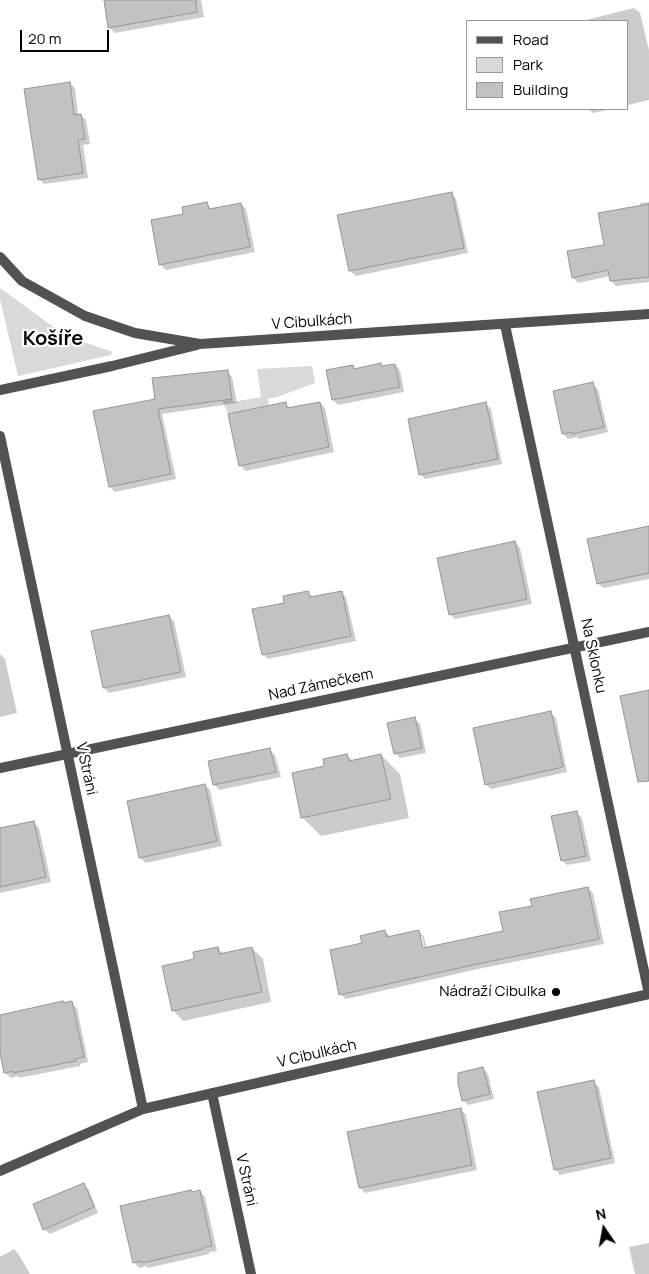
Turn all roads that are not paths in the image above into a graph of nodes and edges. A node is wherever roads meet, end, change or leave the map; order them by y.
1 (0, 257) edge
2 (649, 314) edge
3 (506, 325) junction
4 (200, 344) junction
5 (0, 390) edge
6 (0, 436) edge
7 (649, 632) edge
8 (576, 647) junction
9 (68, 753) junction
10 (0, 768) edge
11 (649, 994) edge
12 (212, 1093) junction
13 (143, 1109) junction
14 (0, 1171) edge
15 (251, 1274) edge

1 - 4 street, V Cibulkách
2 - 3 street, V Cibulkách
3 - 4 street, V Cibulkách
3 - 8 street, Na Sklonku
4 - 5 street
6 - 9 street, V Stráni
7 - 8 street, Nad Zámečkem
8 - 9 street, Nad Zámečkem
8 - 11 street, Na Sklonku
9 - 10 street, Nad Zámečkem
9 - 13 street, V Stráni
11 - 12 street, V Cibulkách
12 - 13 street, V Cibulkách
12 - 15 street, V Stráni
13 - 14 street, V Cibulkách

